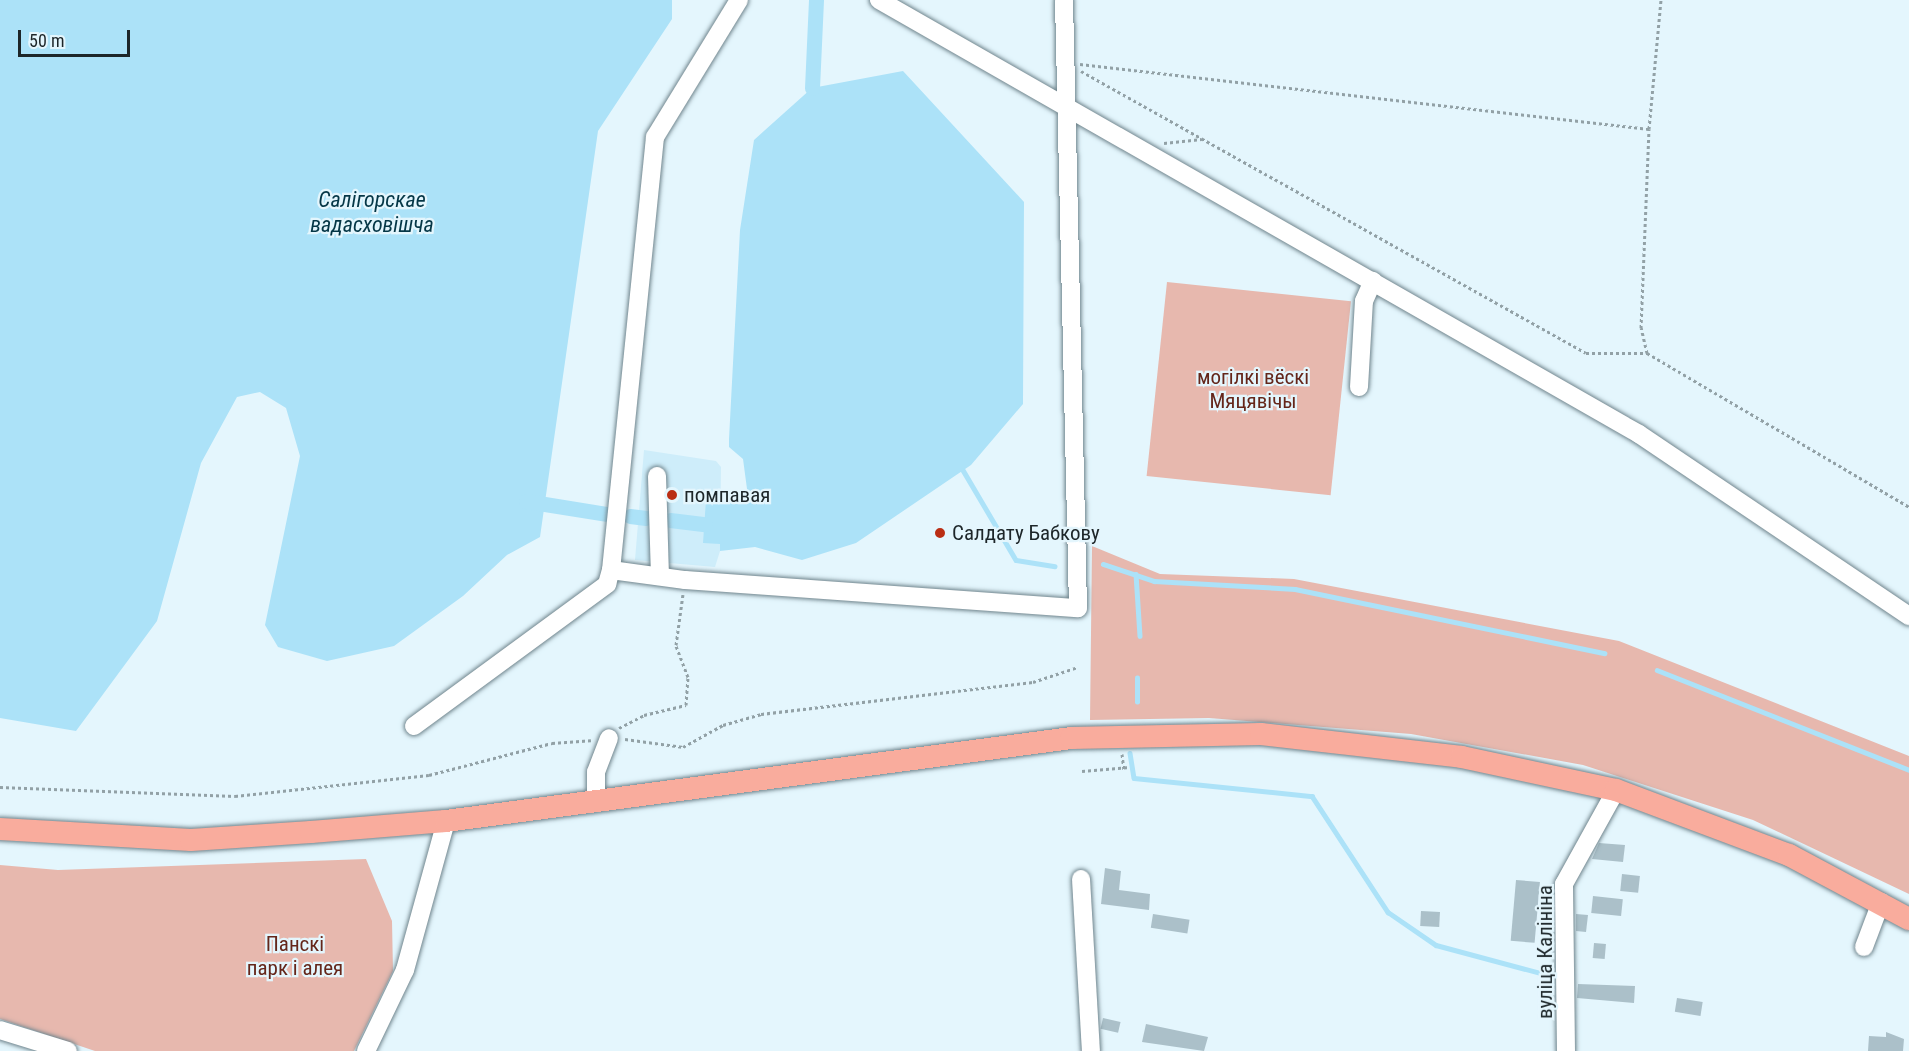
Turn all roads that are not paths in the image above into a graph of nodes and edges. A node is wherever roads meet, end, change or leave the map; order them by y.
1 (739, 0) edge
2 (879, 0) edge
3 (1064, 0) edge
4 (1068, 109) junction
5 (1373, 281) junction
6 (1359, 387) dead end
7 (657, 476) dead end
8 (611, 570) junction
9 (660, 576) junction
10 (1909, 616) edge
11 (414, 726) dead end
12 (609, 738) road end
13 (1616, 790) junction
14 (596, 802) junction
15 (446, 821) junction
16 (0, 829) edge
17 (1081, 879) dead end
18 (1881, 902) junction
19 (1909, 919) edge
20 (1864, 947) dead end
21 (0, 1030) edge
22 (68, 1051) edge
23 (366, 1051) edge
24 (1091, 1051) edge
25 (1566, 1051) edge

1 - 8 street
2 - 4 street
3 - 4 street
4 - 5 street
4 - 9 street
5 - 6 street
5 - 10 street
7 - 9 street
8 - 9 street
8 - 11 street
12 - 14 street
13 - 14 main road
13 - 18 main road
13 - 25 street, вуліца Калініна
14 - 15 main road
15 - 16 main road
15 - 23 street
17 - 24 street
18 - 19 main road
18 - 20 street
21 - 22 street

